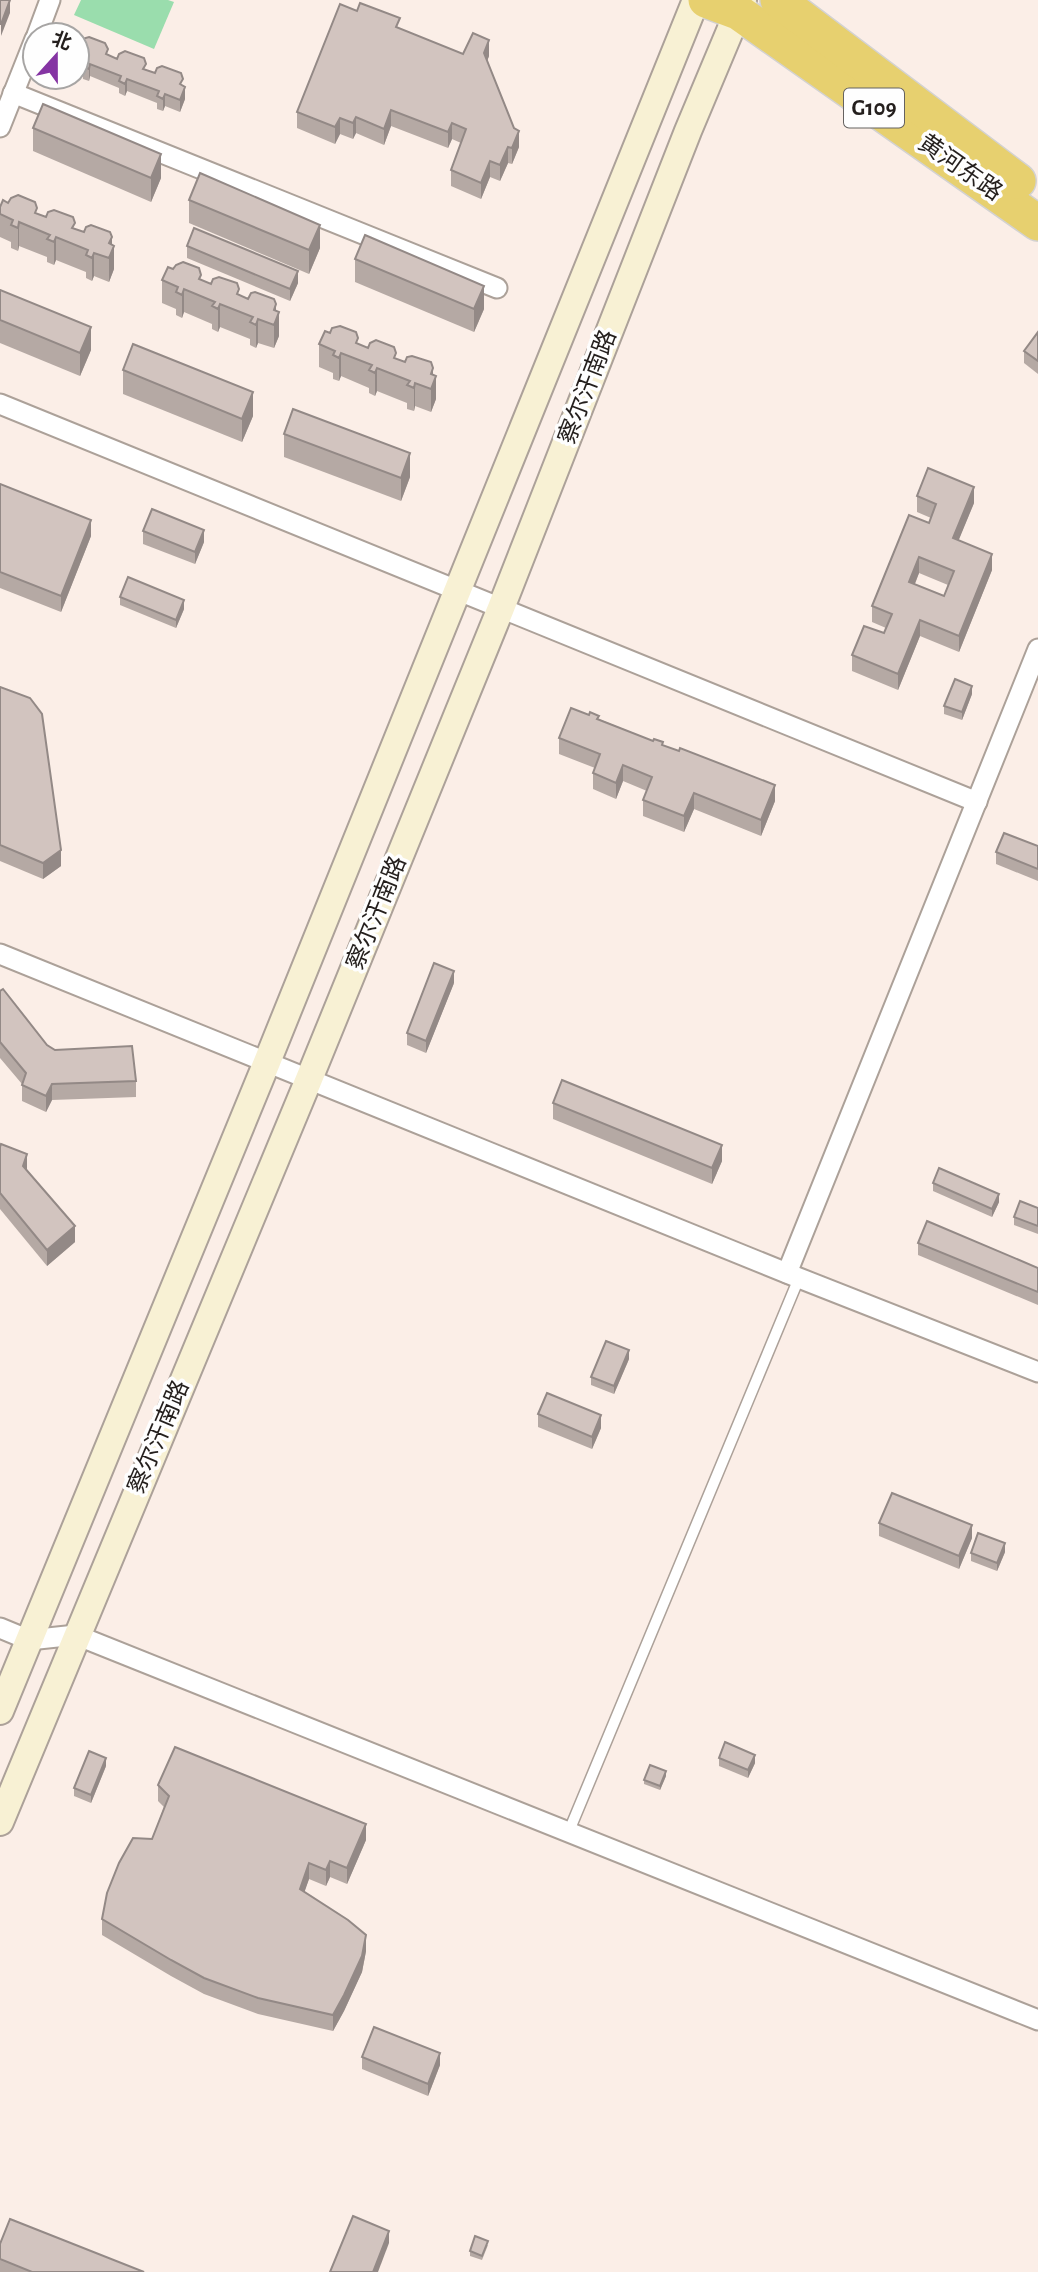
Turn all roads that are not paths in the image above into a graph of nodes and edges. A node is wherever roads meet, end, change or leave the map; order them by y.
1 (51, 0) edge
2 (696, 0) edge
3 (706, 0) edge
4 (778, 0) edge
5 (741, 6) edge
6 (42, 21) edge
7 (21, 74) edge
8 (13, 93) junction
9 (651, 116) junction
10 (0, 127) edge
11 (688, 131) junction
12 (1038, 196) edge
13 (1038, 223) edge
14 (496, 288) dead end
15 (0, 404) edge
16 (459, 591) junction
17 (501, 608) junction
18 (1038, 649) edge
19 (976, 802) junction
20 (0, 954) edge
21 (267, 1062) junction
22 (309, 1079) junction
23 (793, 1275) junction
24 (1038, 1372) edge
25 (0, 1628) edge
26 (76, 1635) junction
27 (29, 1640) junction
28 (0, 1711) edge
29 (0, 1822) edge
30 (569, 1831) junction
31 (1037, 2016) edge

1 - 6 street
2 - 9 main road, 察尔汗南路
3 - 5 highway, 黄河东路 / G109
4 - 12 highway, 黄河东路 / G109
5 - 11 main road, 察尔汗南路
5 - 13 highway, 黄河东路 / G109
7 - 8 street
8 - 10 street
8 - 14 street
9 - 11 main road
9 - 16 main road, 察尔汗南路
11 - 17 main road, 察尔汗南路
15 - 16 street
16 - 17 street
16 - 21 main road, 察尔汗南路
17 - 19 street
17 - 22 main road, 察尔汗南路
18 - 19 street
19 - 23 street
20 - 21 street
21 - 22 street
21 - 27 main road, 察尔汗南路
22 - 23 street
22 - 26 main road, 察尔汗南路
23 - 24 street
23 - 30 lane
25 - 27 street
26 - 27 street
26 - 29 main road, 察尔汗南路
26 - 30 street
27 - 28 main road, 察尔汗南路
30 - 31 street

